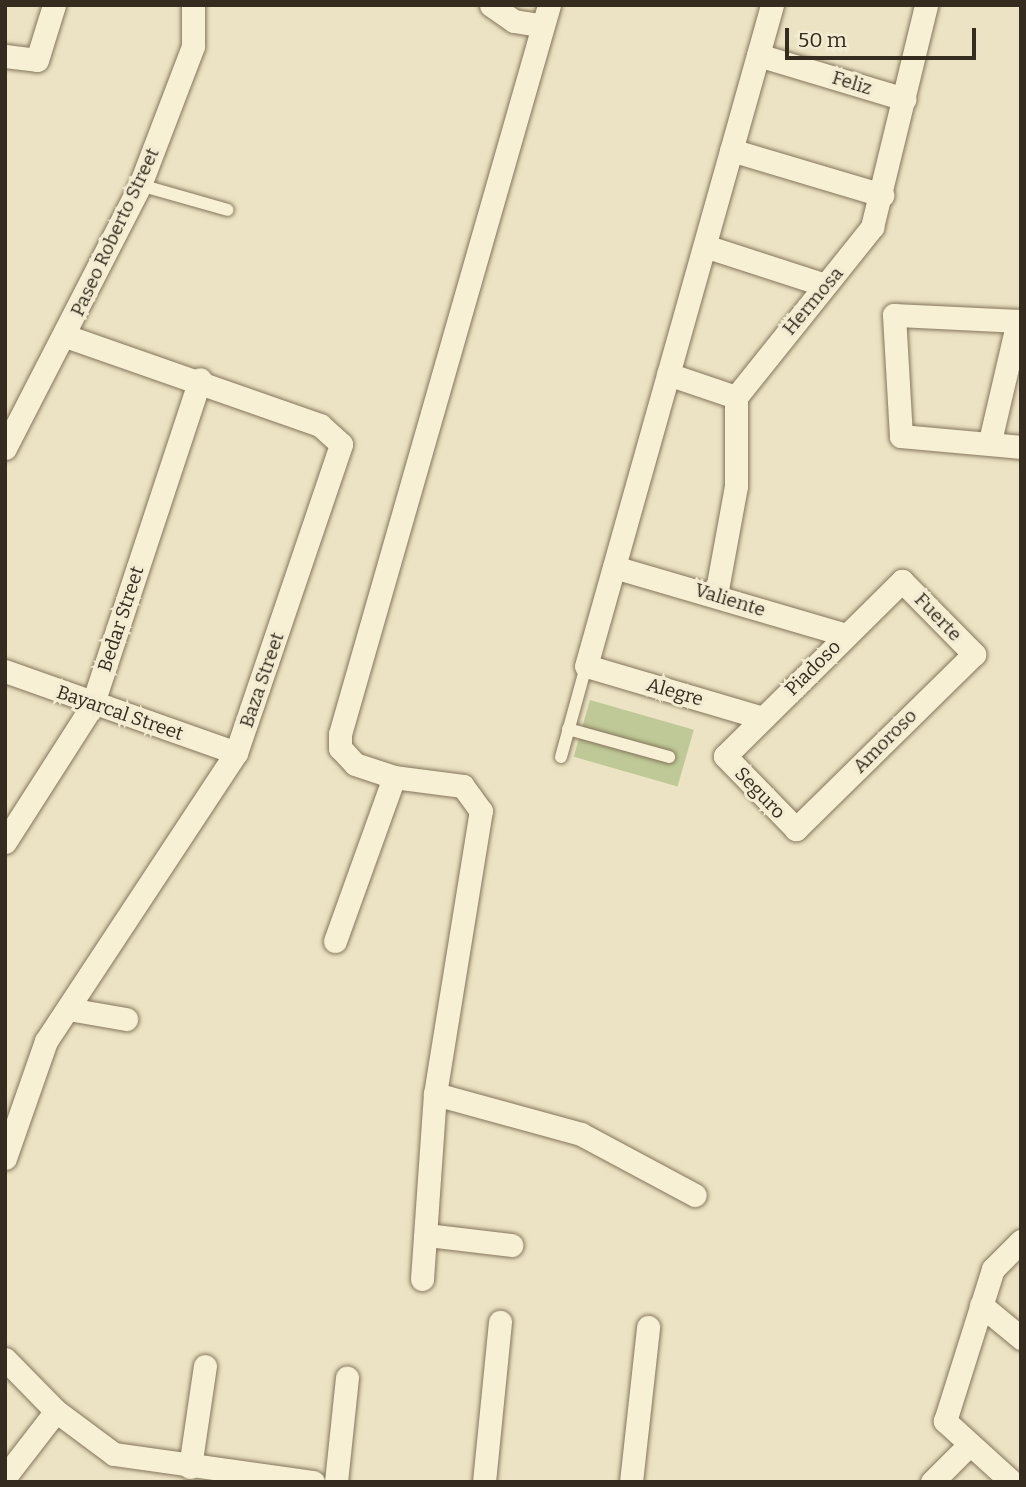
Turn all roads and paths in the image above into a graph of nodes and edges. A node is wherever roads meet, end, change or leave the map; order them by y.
1 (54, 5) edge
2 (193, 5) edge
3 (491, 5) edge
4 (772, 5) edge
5 (926, 5) edge
6 (544, 15) edge
7 (758, 55) junction
8 (5, 56) edge
9 (905, 99) junction
10 (732, 150) junction
11 (140, 185) junction
12 (882, 195) junction
13 (228, 210) dead end
14 (705, 246) junction
15 (825, 285) junction
16 (66, 336) junction
17 (668, 374) junction
18 (200, 379) junction
19 (736, 397) junction
20 (990, 441) junction
21 (1021, 447) edge
22 (5, 448) edge
23 (614, 566) junction
24 (902, 581) joint
25 (716, 595) junction
26 (846, 635) junction
27 (974, 654) joint
28 (586, 666) junction
29 (5, 671) edge
30 (92, 706) junction
31 (763, 718) junction
32 (568, 729) junction
33 (236, 753) junction
34 (724, 756) joint
35 (561, 757) dead end
36 (669, 757) dead end
37 (394, 777) junction
38 (796, 829) joint
39 (5, 842) edge
40 (335, 942) dead end
41 (68, 1009) junction
42 (126, 1020) dead end
43 (435, 1094) junction
44 (5, 1158) edge
45 (695, 1195) dead end
46 (427, 1235) junction
47 (1021, 1241) edge
48 (511, 1245) dead end
49 (422, 1279) dead end
50 (981, 1305) junction
51 (500, 1322) dead end
52 (648, 1327) dead end
53 (1021, 1338) edge
54 (5, 1359) edge
55 (205, 1366) dead end
56 (347, 1378) dead end
57 (56, 1410) junction
58 (968, 1446) junction
59 (190, 1467) junction
60 (5, 1478) edge
61 (313, 1482) edge
62 (336, 1482) edge
63 (484, 1482) edge
64 (631, 1482) edge
65 (932, 1482) edge
66 (1012, 1482) edge

1 - 8 street
2 - 11 street, Paseo Roberto Street
3 - 6 street
4 - 7 street
5 - 9 street, Hermosa
6 - 37 street
7 - 9 street, Feliz
7 - 10 street
9 - 12 street, Hermosa
10 - 12 street
10 - 14 street
11 - 13 lane
11 - 16 street, Paseo Roberto Street
12 - 15 street, Hermosa
14 - 15 street
14 - 17 street
15 - 19 street, Hermosa
16 - 18 street, Baza Street
16 - 22 street, Paseo Roberto Street
17 - 19 street
17 - 23 street
18 - 30 street, Bedar Street
18 - 33 street, Baza Street
19 - 25 street
20 - 20 street
20 - 21 street
23 - 25 street, Valiente
23 - 28 street
24 - 26 street, Piadoso
24 - 27 street, Fuerte
25 - 26 street, Valiente
26 - 31 street, Piadoso
27 - 38 street, Amoroso
28 - 31 street, Alegre
28 - 32 lane
29 - 30 street, Bayarcal Street
30 - 33 street, Bayarcal Street
30 - 39 street, Bedar Street
31 - 34 street, Piadoso
32 - 35 lane
32 - 36 lane
33 - 41 street, Baza Street
34 - 38 street, Seguro
37 - 40 street
37 - 43 street
41 - 42 street
41 - 44 street, Baza Street
43 - 45 street
43 - 46 street
46 - 48 street
46 - 49 street
47 - 50 street
50 - 53 street
50 - 58 street
51 - 63 street
52 - 64 street
54 - 57 street
55 - 59 street
56 - 62 street
57 - 59 street
57 - 60 street
58 - 65 street
58 - 66 street
59 - 61 street

